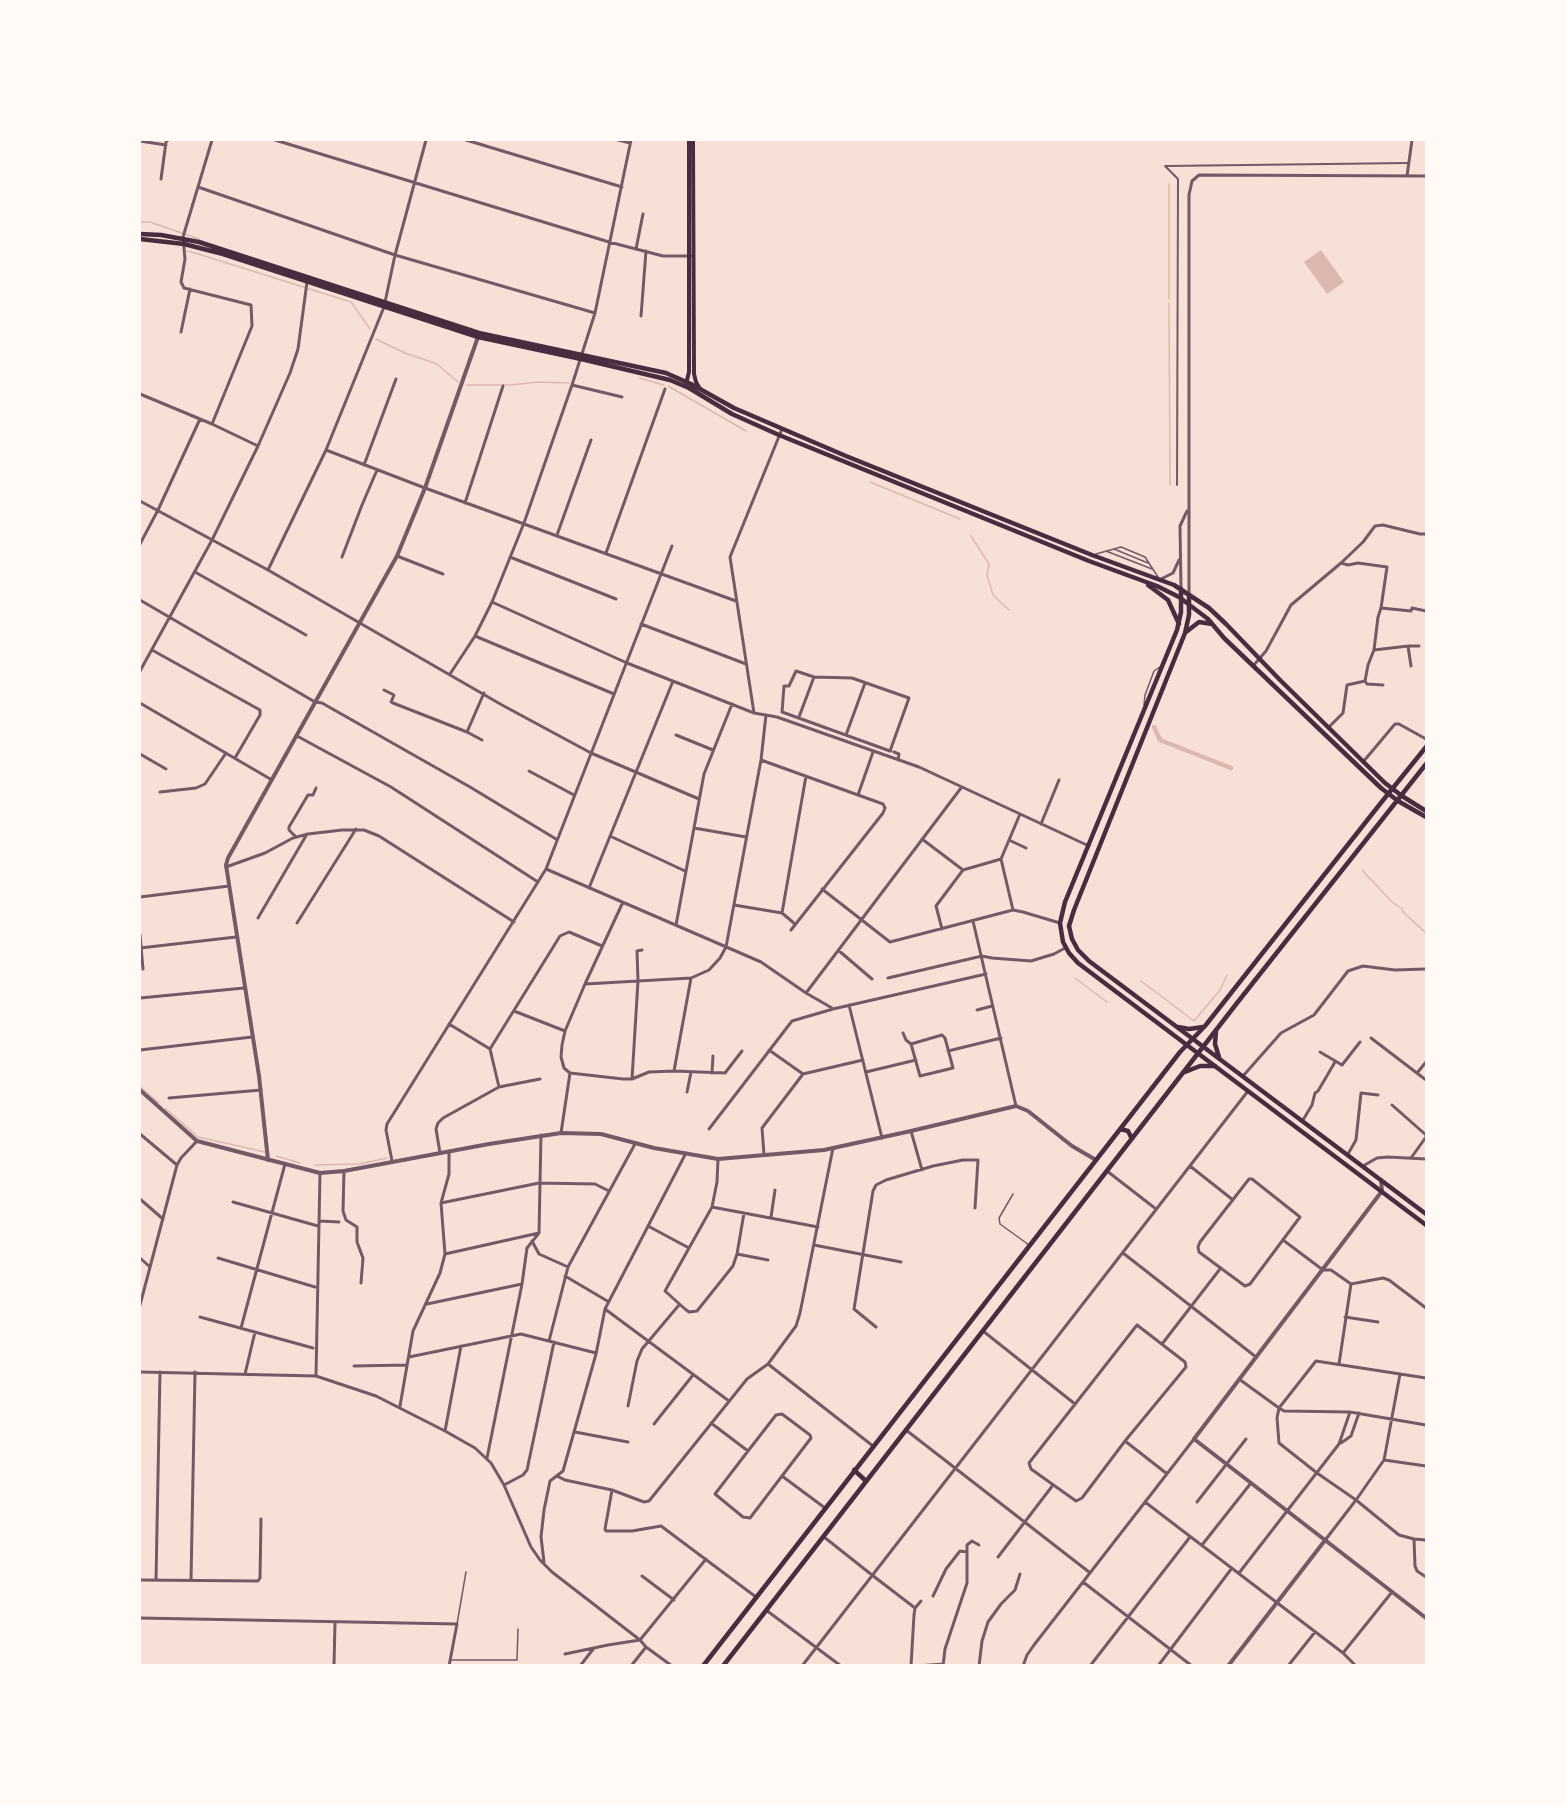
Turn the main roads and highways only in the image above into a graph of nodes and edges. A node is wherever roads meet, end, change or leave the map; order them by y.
1 (691, 140) edge
2 (140, 234) edge
3 (140, 239) edge
4 (184, 244) junction
5 (692, 256) junction
6 (694, 375) junction
7 (688, 385) junction
8 (700, 389) junction
9 (1144, 581) junction
10 (1181, 589) junction
11 (1189, 595) junction
12 (1181, 599) junction
13 (1190, 606) junction
14 (1179, 624) junction
15 (1212, 624) junction
16 (1185, 633) junction
17 (1426, 747) edge
18 (1426, 764) edge
19 (1390, 792) junction
20 (1400, 798) junction
21 (1426, 811) edge
22 (1426, 817) edge
23 (1102, 837) junction
24 (1089, 846) junction
25 (1092, 862) junction
26 (1276, 936) junction
27 (1284, 944) junction
28 (1265, 951) junction
29 (1274, 957) junction
30 (1205, 1026) junction
31 (1178, 1027) junction
32 (1216, 1030) junction
33 (1194, 1038) junction
34 (1187, 1045) junction
35 (1204, 1046) junction
36 (1198, 1053) junction
37 (1221, 1059) junction
38 (1215, 1066) junction
39 (1183, 1074) junction
40 (1120, 1129) junction
41 (1132, 1139) junction
42 (1426, 1214) edge
43 (1053, 1223) junction
44 (1426, 1225) edge
45 (1062, 1229) junction
46 (854, 1470) junction
47 (866, 1481) junction
48 (703, 1665) edge
49 (723, 1665) edge

1 - 5 main road
2 - 4 main road
3 - 4 main road
4 - 7 main road
5 - 6 main road
5 - 7 main road
6 - 7 main road
6 - 8 main road
7 - 8 main road
7 - 9 main road
8 - 10 main road
9 - 12 main road
9 - 14 main road
10 - 11 main road
10 - 12 main road
11 - 12 main road
11 - 13 main road
11 - 19 main road
12 - 13 main road
12 - 14 main road
13 - 15 main road
13 - 16 main road
14 - 24 main road
15 - 16 main road
15 - 19 main road
16 - 23 main road
17 - 19 main road
18 - 20 main road
19 - 20 main road
19 - 26 main road
20 - 21 main road
20 - 22 main road
20 - 27 main road
23 - 24 main road
23 - 25 main road
24 - 25 main road
24 - 34 main road
25 - 31 main road
26 - 27 main road
26 - 28 main road
27 - 29 main road
28 - 29 main road
28 - 30 main road
29 - 32 main road
30 - 31 main road
30 - 33 main road
31 - 33 main road
32 - 35 main road
32 - 37 main road
33 - 34 main road
33 - 35 main road
34 - 36 main road
34 - 40 main road
35 - 36 main road
35 - 37 main road
36 - 38 main road
36 - 39 main road
37 - 42 main road
38 - 39 main road
38 - 44 main road
39 - 41 main road
40 - 41 main road
40 - 43 main road
41 - 45 main road
43 - 45 main road
43 - 46 main road
45 - 47 main road
46 - 47 main road
46 - 48 main road
47 - 49 main road

